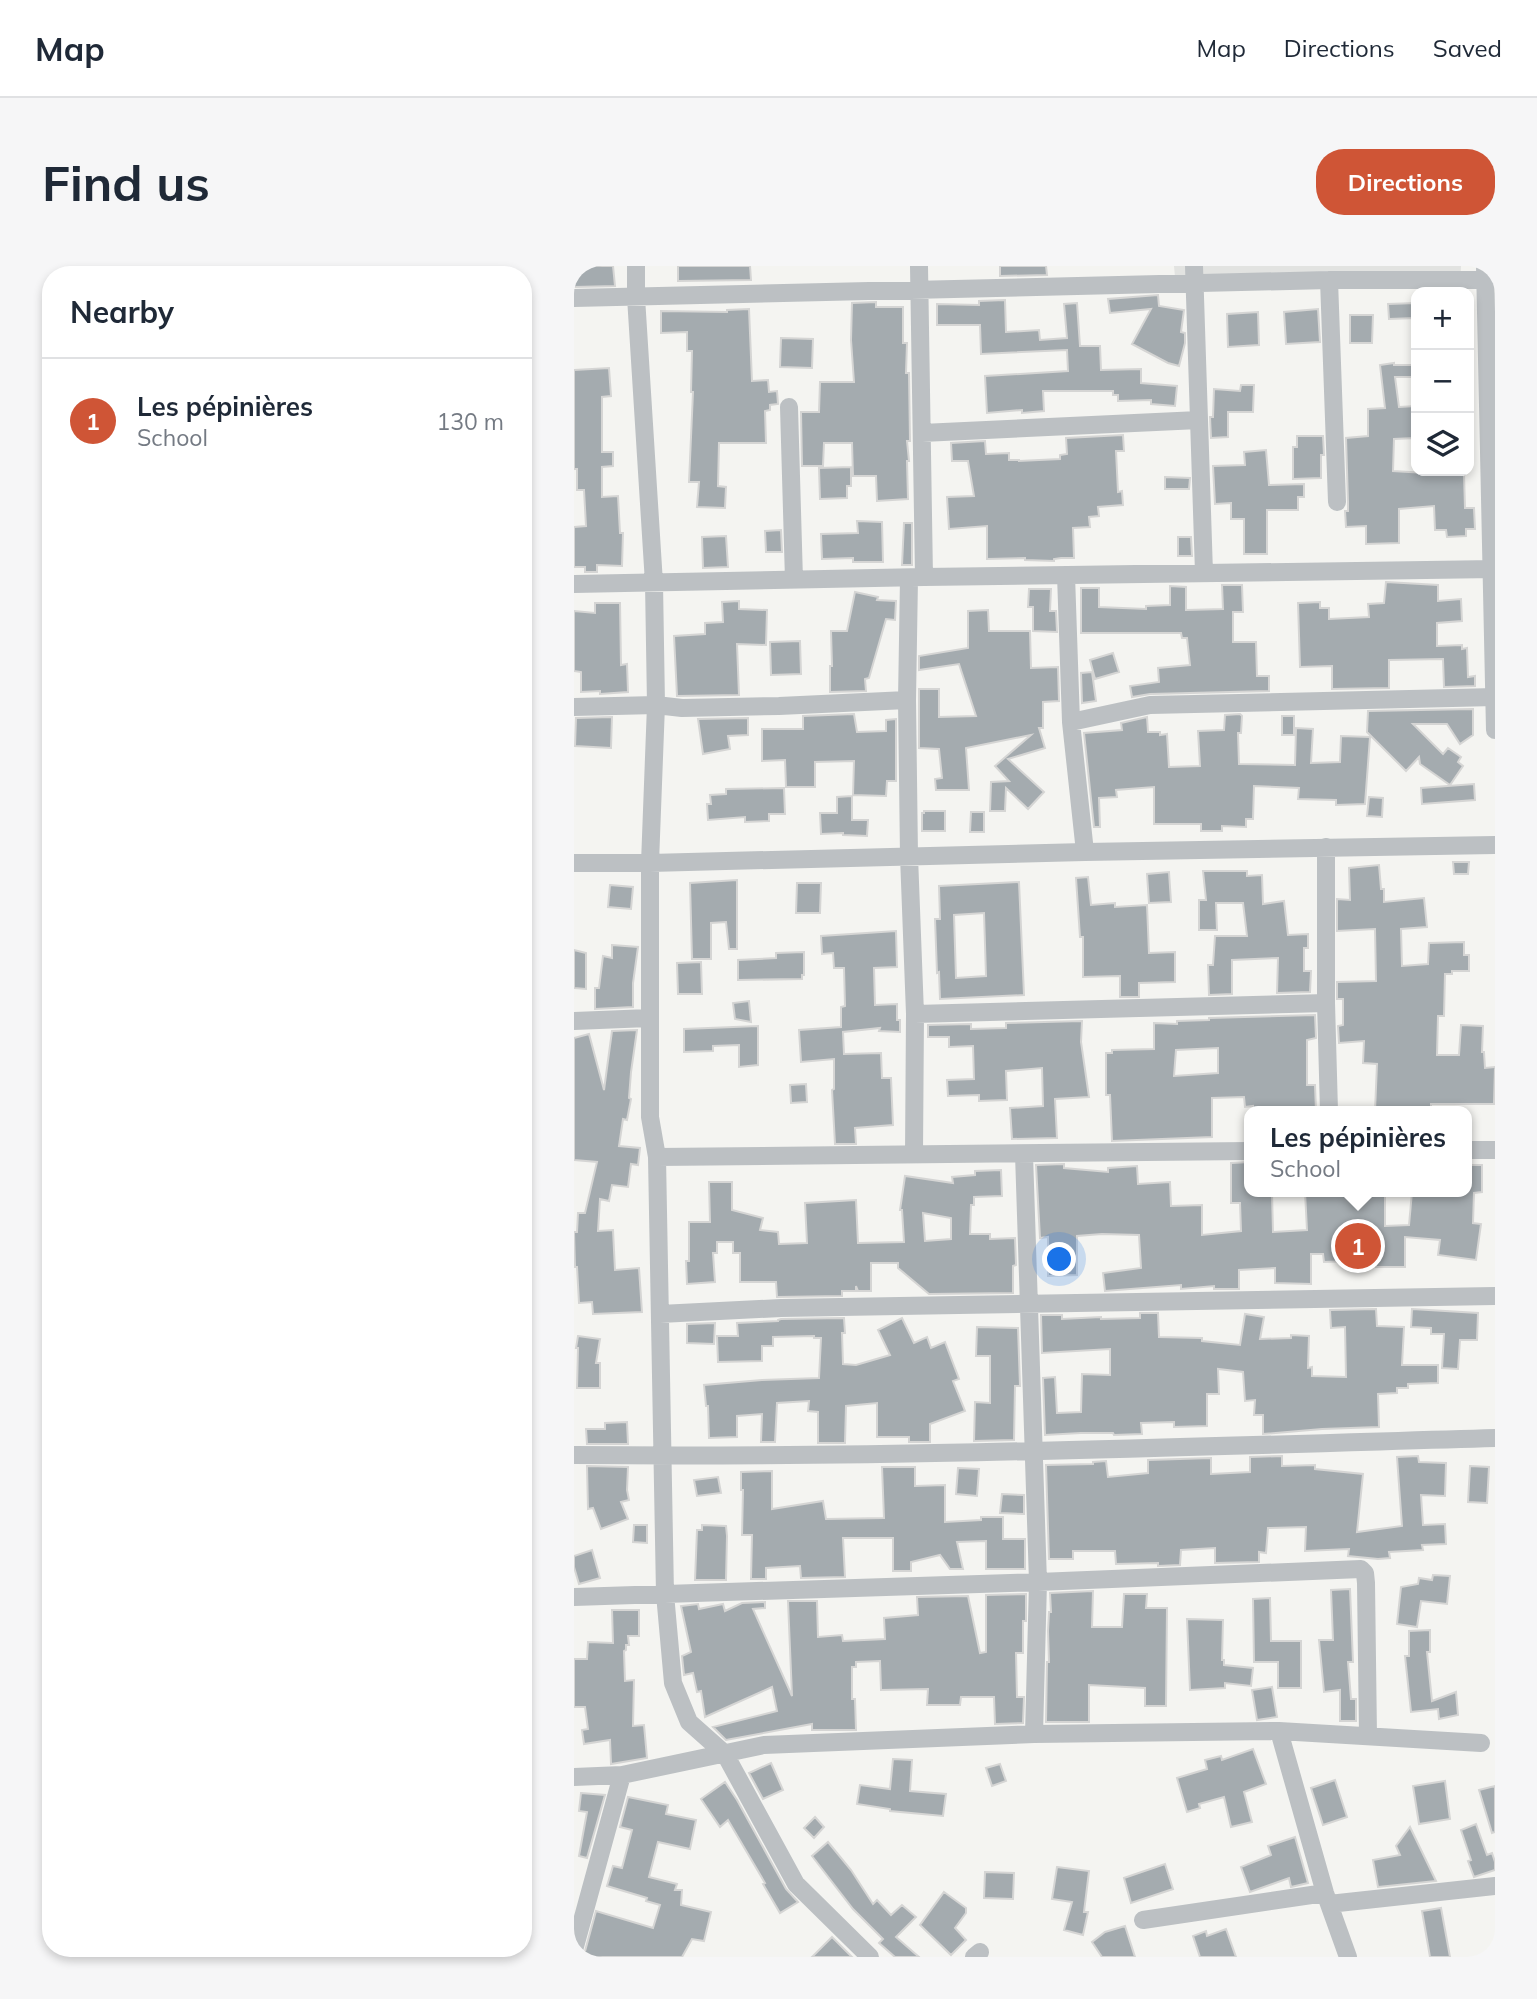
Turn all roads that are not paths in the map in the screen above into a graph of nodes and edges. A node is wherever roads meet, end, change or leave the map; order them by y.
1 (636, 266) edge
2 (919, 266) edge
3 (1485, 273) edge
4 (1194, 274) edge
5 (1329, 279) junction
6 (920, 290) junction
7 (636, 297) junction
8 (574, 298) edge
9 (789, 407) dead end
10 (1199, 420) junction
11 (1492, 425) edge
12 (922, 433) junction
13 (1337, 502) dead end
14 (1493, 569) edge
15 (1203, 573) junction
16 (1066, 575) junction
17 (916, 578) junction
18 (794, 580) junction
19 (654, 583) junction
20 (574, 584) edge
21 (1495, 697) edge
22 (907, 700) junction
23 (656, 705) junction
24 (574, 707) edge
25 (1071, 722) junction
26 (1495, 730) edge
27 (1495, 845) edge
28 (1326, 847) junction
29 (1085, 852) junction
30 (909, 856) junction
31 (574, 863) edge
32 (650, 863) junction
33 (1326, 1003) junction
34 (915, 1014) junction
35 (649, 1018) junction
36 (574, 1021) edge
37 (1329, 1106) edge
38 (1472, 1150) edge
39 (1495, 1150) edge
40 (1244, 1152) edge
41 (914, 1154) junction
42 (1024, 1154) junction
43 (657, 1157) junction
44 (1495, 1296) edge
45 (1029, 1305) junction
46 (660, 1314) junction
47 (1495, 1438) edge
48 (1035, 1451) junction
49 (574, 1455) edge
50 (662, 1456) junction
51 (1038, 1582) junction
52 (665, 1594) junction
53 (574, 1597) edge
54 (1279, 1731) junction
55 (1034, 1734) junction
56 (1368, 1736) junction
57 (1481, 1743) dead end
58 (725, 1754) junction
59 (622, 1775) junction
60 (574, 1777) edge
61 (1495, 1886) edge
62 (1327, 1898) junction
63 (1143, 1920) dead end
64 (574, 1950) edge
65 (870, 1957) edge
66 (1348, 1957) edge

1 - 7 street
2 - 6 street
3 - 5 street
3 - 11 street
4 - 5 street
4 - 6 street
4 - 10 street
5 - 13 street
6 - 7 street
6 - 12 street
7 - 8 street
7 - 19 street
9 - 18 street
10 - 12 street
10 - 15 street
11 - 14 street
12 - 17 street
14 - 15 street
14 - 21 street
15 - 16 street
16 - 17 street
16 - 25 street
17 - 18 street
17 - 22 street
18 - 19 street
19 - 20 street
19 - 23 street
21 - 25 street
21 - 26 street
22 - 23 street
22 - 30 street
23 - 24 street
23 - 32 street
25 - 29 street
27 - 28 street
28 - 29 street
28 - 33 street
29 - 30 street
30 - 32 street
30 - 34 street
31 - 32 street
32 - 35 street
33 - 34 street
33 - 37 street
34 - 41 street
35 - 36 street
35 - 43 street
38 - 39 street
40 - 42 street
41 - 42 street
41 - 43 street
42 - 45 street
43 - 46 street
44 - 45 street
45 - 46 street
45 - 48 street
46 - 50 street
47 - 48 street
48 - 50 street
48 - 51 street
49 - 50 street
50 - 52 street
51 - 52 street
51 - 55 street
51 - 56 street
52 - 53 street
52 - 58 street
54 - 55 street
54 - 56 street
54 - 62 street
55 - 58 street
56 - 57 street
58 - 59 street
58 - 65 street
59 - 60 street
59 - 64 street
61 - 62 street
62 - 63 street
62 - 66 street

